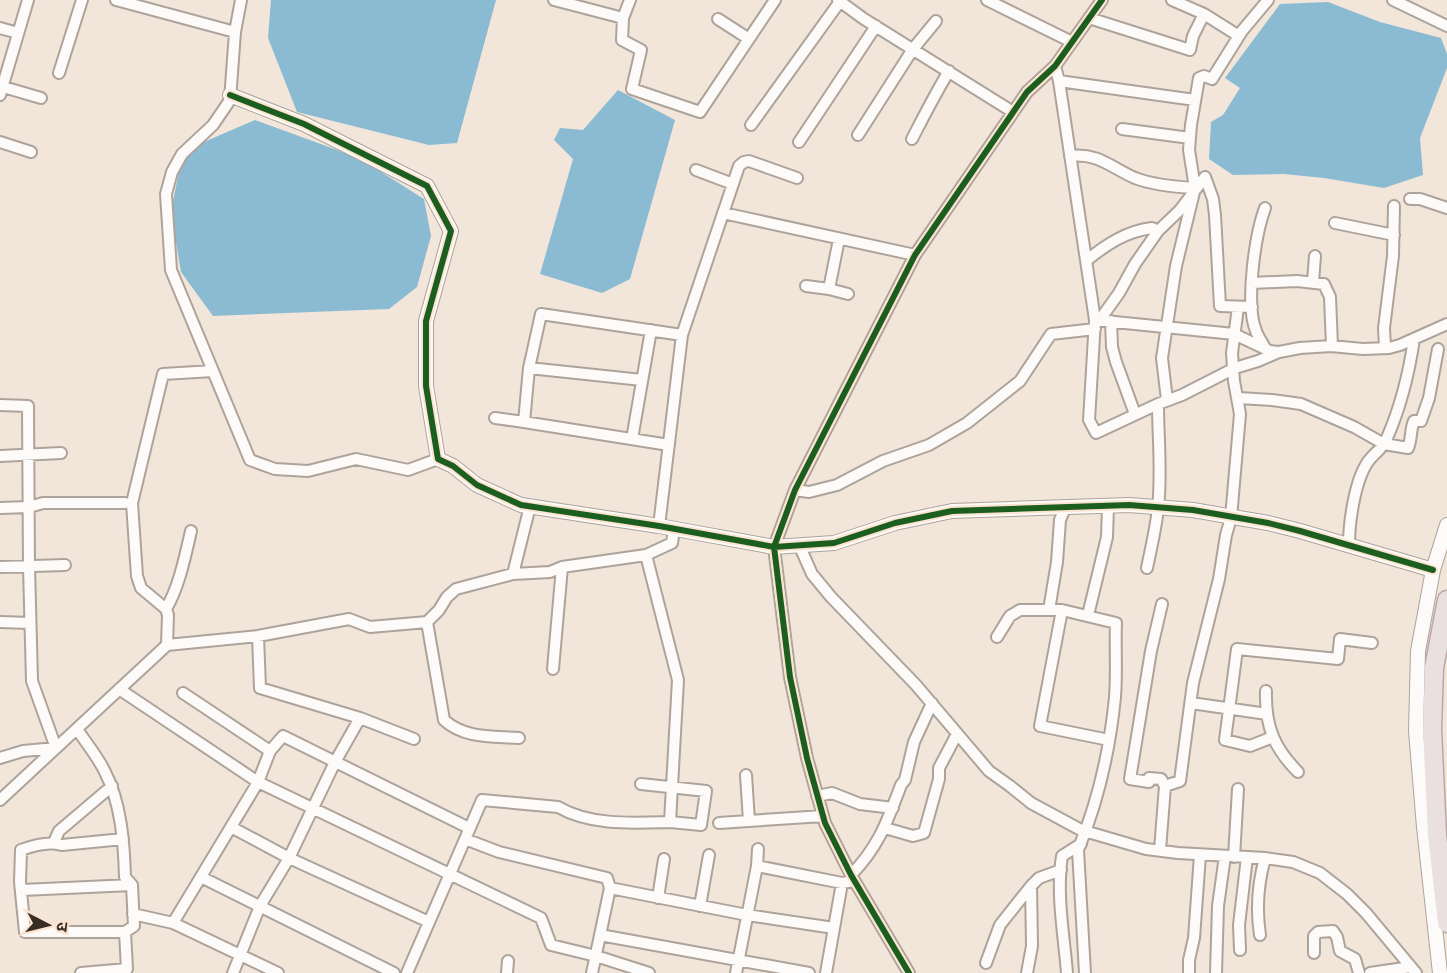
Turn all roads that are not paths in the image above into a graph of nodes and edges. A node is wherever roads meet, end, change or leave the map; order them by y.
1 (28, 0) edge
2 (82, 0) edge
3 (116, 0) edge
4 (241, 0) edge
5 (554, 0) edge
6 (630, 0) edge
7 (774, 0) edge
8 (987, 0) edge
9 (1102, 0) edge
10 (1172, 0) edge
11 (1265, 0) edge
12 (1393, 0) edge
13 (840, 1) edge
14 (1204, 14) junction
15 (623, 18) junction
16 (1089, 18) junction
17 (718, 19) dead end
18 (936, 21) dead end
19 (876, 26) junction
20 (1447, 26) edge
21 (0, 27) edge
22 (235, 32) junction
23 (18, 33) junction
24 (1239, 36) junction
25 (749, 39) junction
26 (1072, 42) junction
27 (913, 49) junction
28 (1055, 66) junction
29 (949, 71) junction
30 (59, 73) dead end
31 (1059, 81) junction
32 (1, 89) edge
33 (230, 95) junction
34 (41, 98) dead end
35 (1195, 100) junction
36 (1013, 112) junction
37 (751, 125) dead end
38 (1122, 129) dead end
39 (858, 135) dead end
40 (1190, 138) junction
41 (912, 139) dead end
42 (0, 142) edge
43 (800, 142) dead end
44 (31, 152) dead end
45 (1070, 156) junction
46 (696, 170) dead end
47 (797, 178) dead end
48 (732, 184) junction
49 (1195, 188) junction
50 (1410, 199) dead end
51 (1394, 206) dead end
52 (1265, 208) dead end
53 (1447, 208) edge
54 (723, 213) junction
55 (1335, 223) dead end
56 (1158, 231) junction
57 (1394, 235) junction
58 (839, 238) junction
59 (915, 255) junction
60 (1315, 256) dead end
61 (1087, 260) junction
62 (1313, 282) junction
63 (1252, 283) junction
64 (806, 286) dead end
65 (829, 289) junction
66 (848, 294) dead end
67 (1238, 307) junction
68 (1252, 307) junction
69 (1101, 322) junction
70 (1447, 324) edge
71 (1167, 327) junction
72 (651, 330) junction
73 (1235, 334) junction
74 (682, 335) junction
75 (1414, 339) junction
76 (1332, 346) junction
77 (1385, 348) junction
78 (1438, 349) dead end
79 (1267, 350) junction
80 (1279, 352) junction
81 (530, 368) junction
82 (1232, 369) junction
83 (213, 371) junction
84 (642, 380) junction
85 (1239, 398) junction
86 (1163, 402) junction
87 (0, 405) edge
88 (1135, 414) junction
89 (495, 418) dead end
90 (524, 422) junction
91 (632, 439) junction
92 (1384, 444) junction
93 (669, 445) junction
94 (61, 453) dead end
95 (28, 454) junction
96 (0, 456) edge
97 (438, 459) junction
98 (795, 490) junction
99 (125, 503) dead end
100 (530, 506) junction
101 (1108, 506) junction
102 (29, 507) junction
103 (0, 508) edge
104 (1065, 508) junction
105 (1158, 508) junction
106 (1231, 518) junction
107 (1447, 525) edge
108 (658, 526) junction
109 (674, 529) junction
110 (191, 531) dead end
111 (1349, 545) junction
112 (774, 547) junction
113 (800, 547) junction
114 (646, 555) junction
115 (65, 565) dead end
116 (0, 567) edge
117 (29, 567) junction
118 (562, 567) junction
119 (1148, 568) dead end
120 (1433, 570) junction
121 (513, 574) junction
122 (1447, 600) edge
123 (1162, 604) dead end
124 (166, 609) junction
125 (1049, 609) junction
126 (1062, 610) junction
127 (1088, 615) junction
128 (0, 622) edge
129 (427, 622) junction
130 (30, 623) junction
131 (258, 636) junction
132 (997, 637) dead end
133 (1372, 643) dead end
134 (167, 645) junction
135 (554, 669) dead end
136 (119, 689) junction
137 (1266, 691) dead end
138 (183, 693) dead end
139 (932, 703) junction
140 (1191, 704) junction
141 (1229, 709) junction
142 (1267, 714) junction
143 (360, 718) junction
144 (77, 729) junction
145 (957, 734) junction
146 (1273, 737) junction
147 (519, 738) dead end
148 (414, 739) dead end
149 (1109, 740) junction
150 (56, 748) junction
151 (270, 751) junction
152 (0, 758) edge
153 (335, 762) junction
154 (1298, 772) dead end
155 (746, 775) dead end
156 (258, 782) junction
157 (641, 784) dead end
158 (112, 786) junction
159 (1165, 786) junction
160 (671, 788) junction
161 (1238, 789) dead end
162 (818, 796) junction
163 (0, 800) edge
164 (892, 808) junction
165 (312, 809) junction
166 (823, 816) junction
167 (749, 821) junction
168 (670, 822) junction
169 (719, 823) dead end
170 (231, 827) junction
171 (885, 828) junction
172 (1086, 831) junction
173 (467, 834) junction
174 (123, 839) junction
175 (54, 842) junction
176 (1081, 844) junction
177 (758, 849) dead end
178 (1160, 850) junction
179 (709, 855) dead end
180 (1200, 855) junction
181 (1230, 856) junction
182 (1248, 857) junction
183 (289, 858) junction
184 (1264, 858) junction
185 (664, 859) dead end
186 (757, 866) junction
187 (1061, 870) junction
188 (448, 874) junction
189 (201, 877) junction
190 (852, 878) junction
191 (842, 883) junction
192 (132, 885) junction
193 (1031, 886) junction
194 (610, 888) junction
195 (22, 890) junction
196 (658, 898) junction
197 (260, 906) junction
198 (700, 906) junction
199 (133, 914) junction
200 (747, 915) junction
201 (429, 922) junction
202 (173, 923) junction
203 (1447, 923) edge
204 (834, 928) junction
205 (125, 932) junction
206 (600, 935) junction
207 (1260, 935) dead end
208 (1240, 950) dead end
209 (1314, 952) dead end
210 (239, 954) junction
211 (596, 956) junction
212 (898, 956) junction
213 (739, 959) junction
214 (508, 961) dead end
215 (986, 963) dead end
216 (1414, 970) edge
217 (1062, 972) edge
218 (81, 973) edge
219 (233, 973) edge
220 (278, 973) edge
221 (394, 973) edge
222 (407, 973) edge
223 (507, 973) edge
224 (592, 973) edge
225 (649, 973) edge
226 (736, 973) edge
227 (809, 973) edge
228 (826, 973) edge
229 (903, 973) edge
230 (909, 973) edge
231 (1027, 973) edge
232 (1085, 973) edge
233 (1189, 973) edge
234 (1216, 973) edge
235 (1359, 973) edge
236 (1370, 973) edge
237 (1440, 973) edge

1 - 23 street
2 - 30 street
3 - 22 street
4 - 22 street
5 - 15 street
6 - 15 street
7 - 25 street
8 - 26 street
9 - 16 street
10 - 14 street
11 - 24 street
12 - 20 street
13 - 19 street
13 - 37 street
14 - 16 street
14 - 24 street
15 - 25 street
16 - 26 street
17 - 25 street
18 - 27 street
19 - 27 street
19 - 43 street
21 - 23 street
22 - 33 street
23 - 32 street
24 - 35 street
26 - 28 street
27 - 29 street
27 - 39 street
28 - 31 street
28 - 36 street
29 - 36 street
29 - 41 street
31 - 35 street
31 - 45 street
32 - 34 street
33 - 83 street
33 - 97 street
35 - 40 street
36 - 59 street
38 - 40 street
40 - 49 street
42 - 44 street
45 - 49 street
45 - 61 street
46 - 48 street
47 - 48 street
48 - 54 street
49 - 56 street
49 - 67 street
49 - 71 street
50 - 53 street
51 - 57 street
52 - 63 street
54 - 58 street
54 - 74 street
55 - 57 street
56 - 61 street
56 - 69 street
57 - 77 street
58 - 59 street
58 - 65 street
59 - 98 street
60 - 62 street
61 - 69 street
62 - 63 street
62 - 76 street
63 - 68 street
64 - 65 street
65 - 66 street
67 - 68 street
67 - 73 street
68 - 79 street
69 - 71 street
69 - 88 street
69 - 88 street
69 - 98 street
70 - 75 street
71 - 73 street
71 - 86 street
72 - 74 street
72 - 81 street
72 - 84 street
73 - 79 street
73 - 82 street
74 - 93 street
75 - 77 street
75 - 92 street
76 - 77 street
76 - 80 street
78 - 92 street
79 - 80 street
80 - 82 street
81 - 84 street
81 - 90 street
82 - 85 street
82 - 86 street
83 - 97 street
83 - 124 street
84 - 91 street
85 - 92 street
85 - 106 street
86 - 88 street
86 - 105 street
87 - 95 street
89 - 90 street
90 - 91 street
91 - 93 street
92 - 111 street
93 - 108 street
94 - 95 street
95 - 96 street
95 - 102 street
97 - 100 street
98 - 112 street
99 - 102 street
100 - 108 street
100 - 121 street
101 - 104 street
101 - 105 street
101 - 127 street
102 - 103 street
102 - 117 street
104 - 113 street
104 - 125 street
105 - 106 street
105 - 119 street
106 - 111 street
106 - 140 street
107 - 120 street
108 - 109 street
109 - 112 street
109 - 114 street
110 - 124 street
111 - 120 street
112 - 113 street
112 - 162 street
113 - 139 street
114 - 118 street
114 - 160 street
115 - 117 street
116 - 117 street
117 - 130 street
118 - 121 street
118 - 135 street
120 - 237 street
121 - 129 street
122 - 203 highway
123 - 159 street
124 - 134 street
125 - 126 street
125 - 132 street
126 - 127 street
126 - 149 street
127 - 149 street
128 - 130 street
129 - 131 street
129 - 147 street
130 - 150 street
131 - 134 street
131 - 143 street
133 - 141 street
134 - 136 street
136 - 144 street
136 - 156 street
137 - 142 street
138 - 151 street
139 - 145 street
139 - 164 street
140 - 141 street
140 - 159 street
141 - 142 street
141 - 146 street
142 - 146 street
143 - 148 street
143 - 153 street
144 - 150 street
144 - 158 street
145 - 171 street
145 - 172 street
146 - 154 street
149 - 172 street
150 - 152 street
150 - 163 street
151 - 153 street
151 - 156 street
153 - 165 street
153 - 173 street
155 - 167 street
156 - 165 street
156 - 170 street
157 - 160 street
158 - 174 street
158 - 175 street
159 - 178 street
160 - 168 street
160 - 168 street
161 - 181 street
162 - 164 street
162 - 166 street
164 - 171 street
165 - 183 street
165 - 188 street
166 - 167 street
166 - 190 street
167 - 169 street
168 - 173 street
170 - 183 street
170 - 189 street
171 - 190 street
172 - 176 street
172 - 178 street
173 - 188 street
173 - 194 street
174 - 175 street
174 - 192 street
175 - 195 street
176 - 187 street
176 - 232 street
177 - 186 street
178 - 180 street
179 - 198 street
180 - 181 street
180 - 233 street
181 - 182 street
181 - 234 street
182 - 184 street
182 - 208 street
183 - 197 street
183 - 201 street
184 - 207 street
184 - 216 street
185 - 196 street
186 - 191 street
186 - 200 street
187 - 193 street
187 - 217 street
188 - 201 street
188 - 211 street
189 - 197 street
189 - 202 street
190 - 191 street
190 - 212 street
191 - 204 street
192 - 195 street
192 - 199 street
193 - 215 street
193 - 231 street
194 - 196 street
194 - 206 street
195 - 205 street
196 - 198 street
197 - 210 street
197 - 221 street
198 - 200 street
199 - 202 street
199 - 205 street
200 - 204 street
200 - 213 street
201 - 222 street
202 - 210 street
204 - 228 street
205 - 218 street
206 - 211 street
206 - 213 street
209 - 235 street
210 - 219 street
210 - 220 street
211 - 224 street
211 - 225 street
212 - 229 street
212 - 230 street
213 - 226 street
213 - 227 street
214 - 223 street
216 - 236 street

